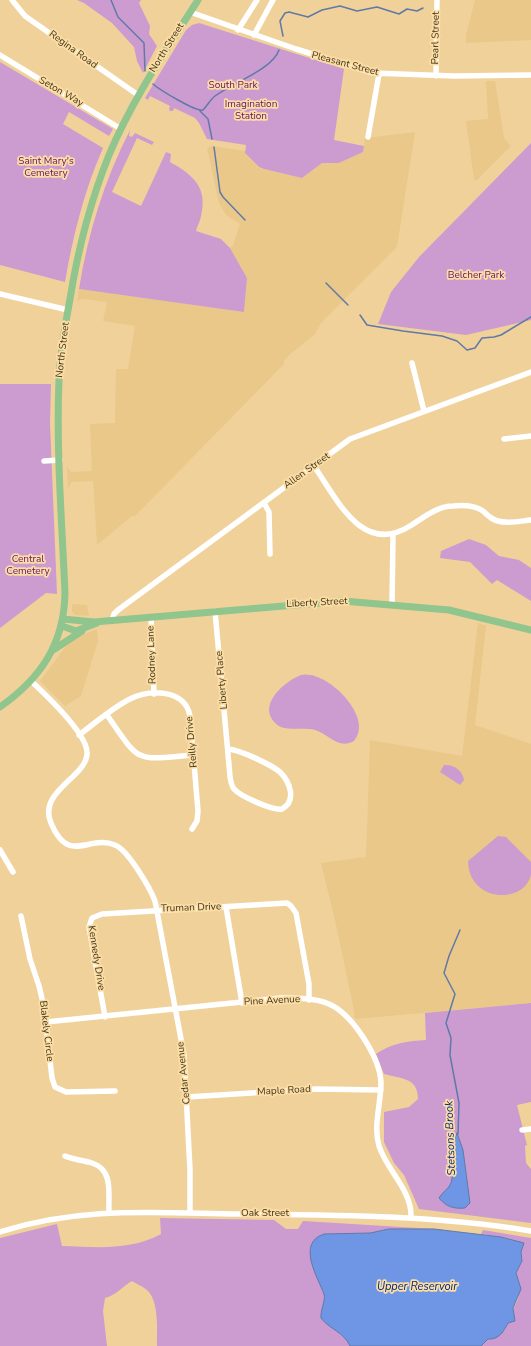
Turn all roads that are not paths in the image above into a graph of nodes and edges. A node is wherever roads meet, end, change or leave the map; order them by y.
1 (12, 0) edge
2 (198, 0) edge
3 (257, 0) edge
4 (273, 0) edge
5 (437, 0) edge
6 (190, 12) junction
7 (238, 30) junction
8 (254, 35) junction
9 (0, 55) edge
10 (379, 74) junction
11 (531, 75) edge
12 (436, 76) junction
13 (138, 95) junction
14 (121, 129) junction
15 (368, 137) dead end
16 (0, 294) edge
17 (68, 310) junction
18 (412, 363) dead end
19 (531, 373) edge
20 (424, 411) junction
21 (531, 436) edge
22 (504, 440) dead end
23 (60, 460) junction
24 (44, 461) dead end
25 (314, 466) junction
26 (264, 503) junction
27 (531, 520) edge
28 (393, 535) junction
29 (270, 554) dead end
30 (392, 604) junction
31 (215, 611) junction
32 (151, 617) junction
33 (112, 620) junction
34 (101, 622) junction
35 (62, 623) junction
36 (84, 630) junction
37 (531, 630) edge
38 (52, 650) junction
39 (31, 680) junction
40 (154, 694) junction
41 (0, 707) edge
42 (107, 715) junction
43 (79, 735) junction
44 (228, 749) junction
45 (193, 755) junction
46 (192, 830) dead end
47 (0, 850) edge
48 (13, 872) dead end
49 (226, 907) junction
50 (157, 911) junction
51 (21, 916) dead end
52 (309, 1000) junction
53 (242, 1003) junction
54 (174, 1010) junction
55 (105, 1017) junction
56 (46, 1022) junction
57 (381, 1090) junction
58 (115, 1091) dead end
59 (187, 1097) junction
60 (531, 1129) edge
61 (522, 1130) dead end
62 (65, 1156) dead end
63 (109, 1212) junction
64 (190, 1213) junction
65 (412, 1217) junction
66 (531, 1231) edge
67 (0, 1232) edge

1 - 13 street, Regina Road
2 - 6 main road, North Street
3 - 7 street
4 - 8 street
5 - 12 street, Pearl Street
6 - 7 street, Pleasant Street
6 - 13 main road, North Street
7 - 8 street, Pleasant Street
8 - 10 street, Pleasant Street
9 - 14 street, Seton Way
10 - 12 street, Pleasant Street
10 - 15 street
11 - 12 street, Pleasant Street
13 - 14 main road, North Street
14 - 17 main road, North Street
16 - 17 street
17 - 23 main road, North Street
18 - 20 street
19 - 20 street, Allen Street
20 - 25 street, Allen Street
21 - 22 street
23 - 24 street
23 - 35 main road, North Street
25 - 26 street, Allen Street
25 - 28 street
26 - 29 street
26 - 33 street, Allen Street
27 - 28 street
28 - 30 street
30 - 31 main road, Liberty Street
30 - 37 main road, Liberty Street
31 - 32 main road, Liberty Street
31 - 44 street, Liberty Place
32 - 33 main road, Liberty Street
32 - 40 street, Rodney Lane
33 - 34 main road, Liberty Street
34 - 35 main road, Liberty Street
34 - 36 main road, Liberty Street
35 - 36 main road
35 - 38 main road, North Street
36 - 38 main road, Liberty Street
38 - 39 main road, North Street
39 - 41 main road, North Street
39 - 43 street, Truman Drive
40 - 42 street, Reilly Drive
40 - 45 street, Reilly Drive
42 - 43 street, Reilly Drive
42 - 45 street
43 - 50 street, Truman Drive
44 - 44 street, Liberty Place
45 - 46 street, Reilly Drive
47 - 48 street
49 - 50 street, Truman Drive
49 - 52 street, Truman Drive
49 - 53 street
50 - 54 street, Cedar Avenue
50 - 55 street, Kennedy Drive
51 - 56 street, Blakely Circle
52 - 53 street, Pine Avenue
52 - 57 street, Pine Avenue
53 - 54 street, Pine Avenue
54 - 55 street, Pine Avenue
54 - 59 street, Cedar Avenue
55 - 56 street, Pine Avenue
56 - 58 street, Blakely Circle
57 - 59 street, Maple Road
57 - 65 street, Pine Avenue
59 - 64 street, Cedar Avenue
60 - 61 street
62 - 63 street
63 - 64 street, Oak Street
63 - 67 street, Oak Street
64 - 65 street, Oak Street
65 - 66 street, Oak Street

